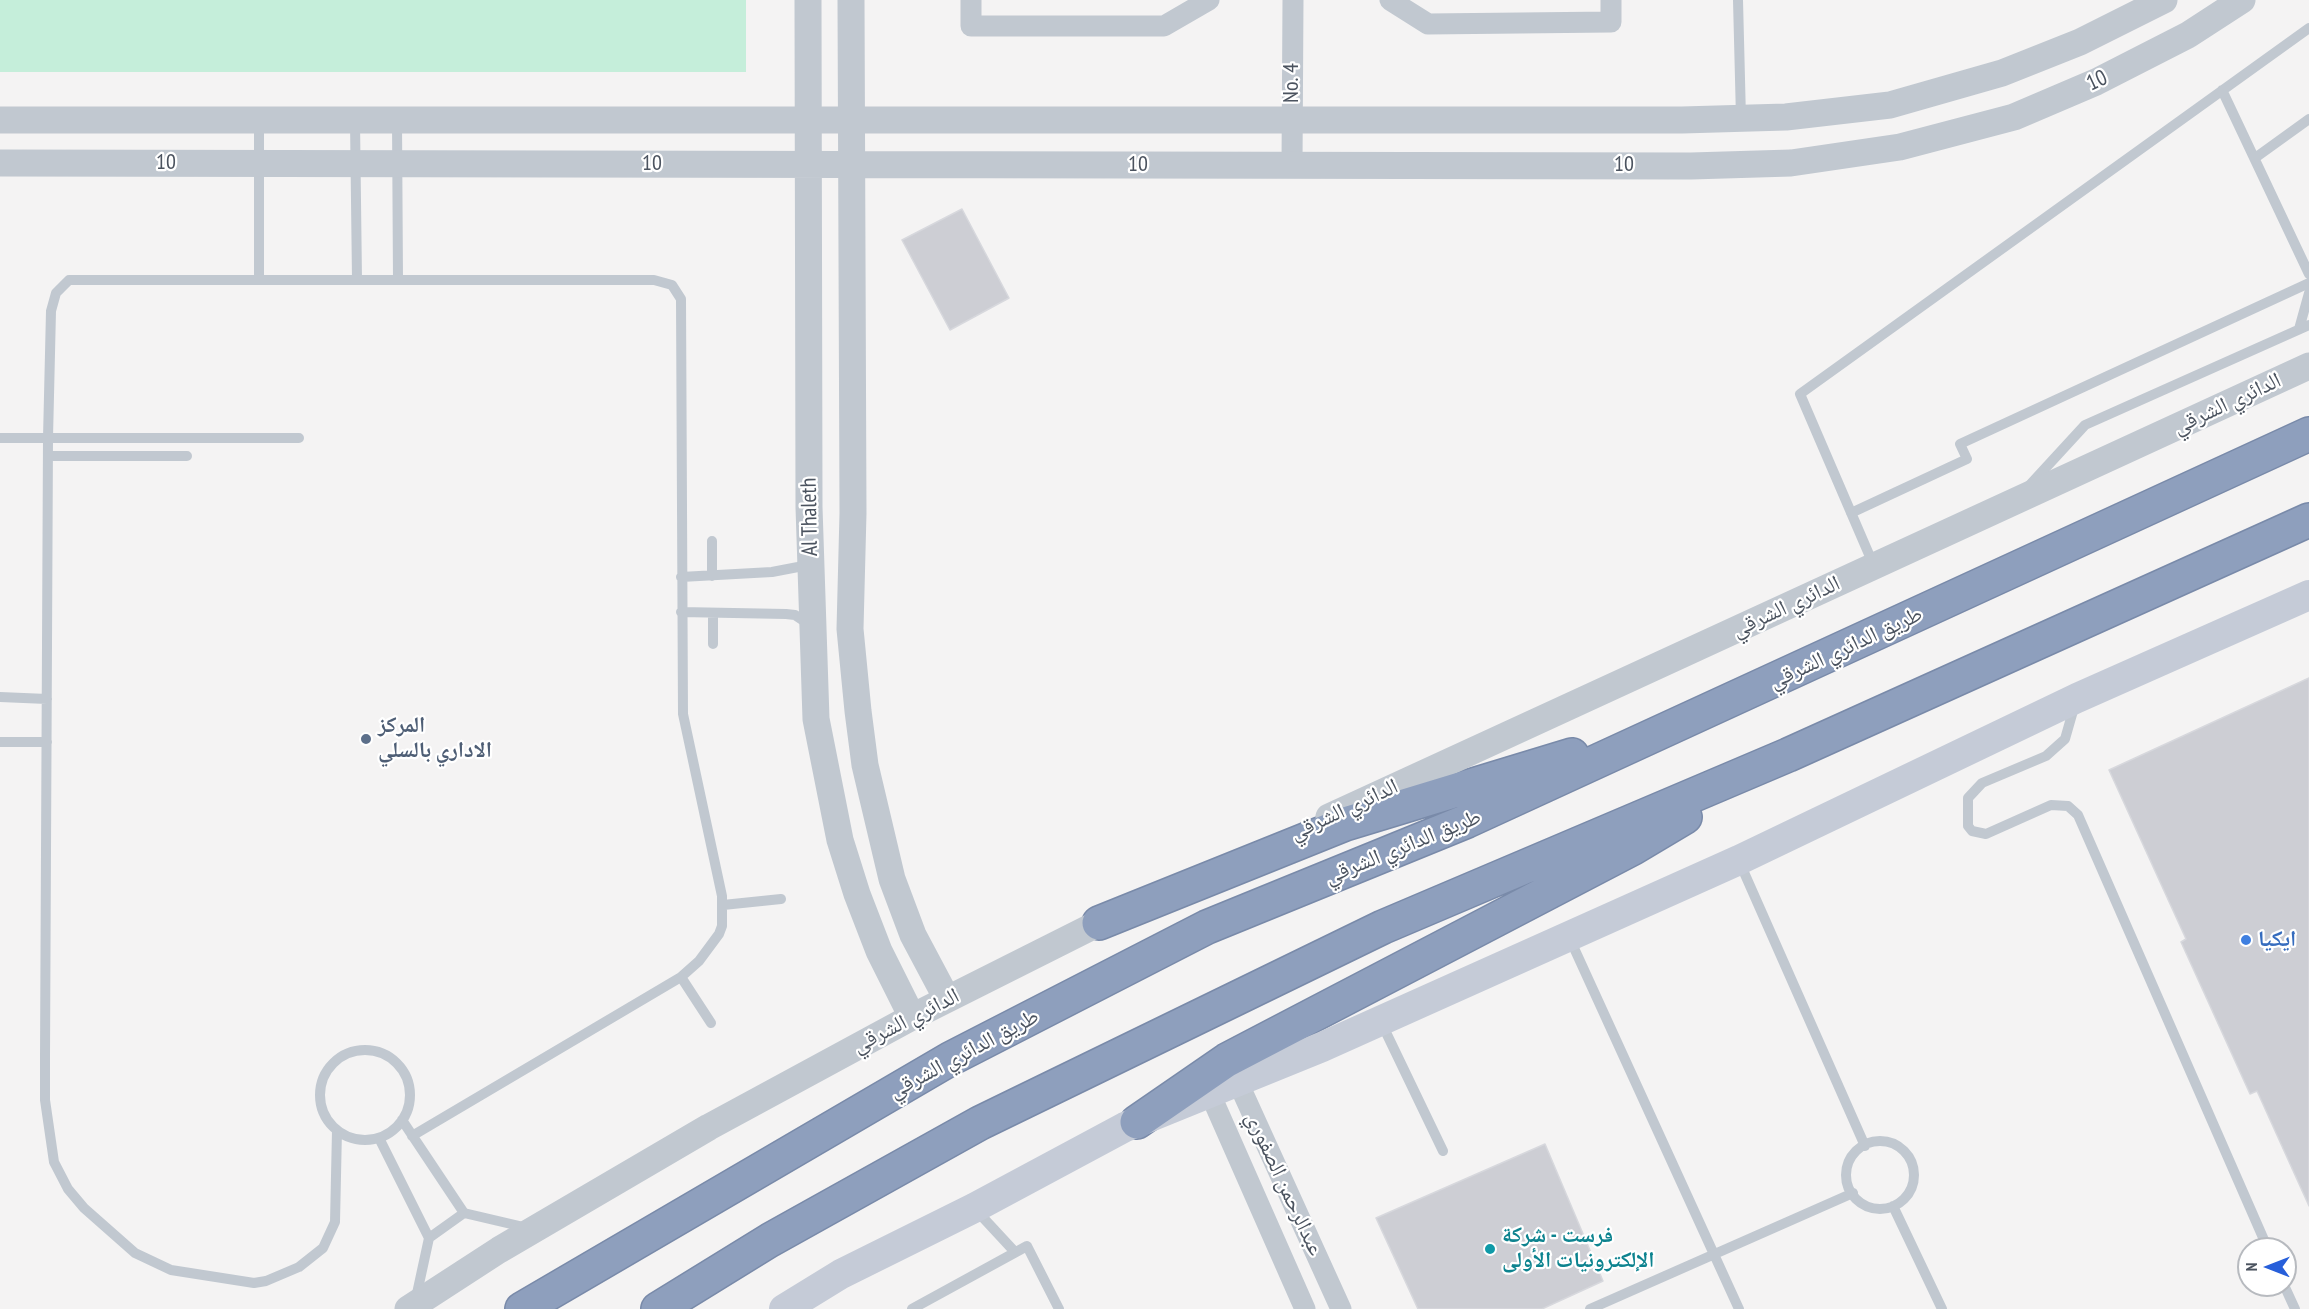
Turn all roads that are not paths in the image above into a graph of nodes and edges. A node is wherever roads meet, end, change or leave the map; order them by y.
1 (808, 0) edge
2 (851, 0) edge
3 (971, 0) edge
4 (1209, 0) edge
5 (1293, 0) edge
6 (1390, 0) edge
7 (1611, 0) edge
8 (1738, 0) edge
9 (2164, 0) edge
10 (2231, 3) edge
11 (2309, 28) edge
12 (2222, 90) junction
13 (1741, 118) junction
14 (2309, 119) edge
15 (0, 120) edge
16 (397, 120) junction
17 (808, 120) junction
18 (852, 120) junction
19 (1292, 120) junction
20 (259, 121) junction
21 (355, 121) junction
22 (2255, 158) junction
23 (0, 163) edge
24 (259, 163) junction
25 (355, 163) junction
26 (398, 164) junction
27 (809, 164) junction
28 (852, 164) junction
29 (1292, 165) junction
30 (2309, 274) edge
31 (259, 279) junction
32 (357, 280) junction
33 (398, 280) junction
34 (2309, 283) edge
35 (2309, 293) edge
36 (2304, 327) edge
37 (2309, 366) edge
38 (2309, 434) edge
39 (0, 438) edge
40 (48, 438) junction
41 (299, 438) dead end
42 (48, 456) junction
43 (187, 456) dead end
44 (2013, 502) junction
45 (1851, 513) junction
46 (2309, 520) edge
47 (712, 541) dead end
48 (811, 561) junction
49 (1874, 566) junction
50 (712, 576) junction
51 (681, 577) junction
52 (2309, 595) edge
53 (681, 612) junction
54 (713, 613) junction
55 (813, 627) junction
56 (713, 644) dead end
57 (0, 697) edge
58 (2077, 698) junction
59 (47, 699) junction
60 (1700, 716) junction
61 (0, 742) edge
62 (47, 742) junction
63 (1788, 755) junction
64 (1739, 860) junction
65 (781, 899) dead end
66 (723, 905) junction
67 (1099, 923) junction
68 (1569, 937) junction
69 (681, 977) junction
70 (947, 999) junction
71 (912, 1017) junction
72 (1380, 1020) junction
73 (711, 1023) dead end
74 (1219, 1078) junction
75 (402, 1120) junction
76 (1137, 1122) joint
77 (337, 1130) junction
78 (412, 1136) junction
79 (379, 1138) junction
80 (1865, 1146) junction
81 (1443, 1151) dead end
82 (1853, 1193) junction
83 (1893, 1206) junction
84 (974, 1208) junction
85 (464, 1213) junction
86 (534, 1230) junction
87 (2263, 1237) edge
88 (429, 1238) junction
89 (1014, 1251) junction
90 (1714, 1254) junction
91 (411, 1307) edge
92 (522, 1309) edge
93 (658, 1309) edge
94 (784, 1309) edge
95 (912, 1309) edge
96 (1059, 1309) edge
97 (1305, 1309) edge
98 (1341, 1309) edge
99 (1590, 1309) edge
100 (1739, 1309) edge
101 (1942, 1309) edge

1 - 17 street, Al Thaleth
2 - 18 street, Al Thaleth
3 - 4 street
5 - 19 street, No. 4
6 - 7 street
8 - 13 lane
9 - 13 street, 10
10 - 29 street, 10
11 - 12 lane
12 - 22 lane
12 - 45 lane
13 - 19 street, 10
14 - 22 lane
15 - 20 street, 10
16 - 17 street, 10
16 - 21 street, 10
16 - 26 lane
17 - 18 street, 10
17 - 27 street, Al Thaleth
18 - 19 street, 10
18 - 28 street, Al Thaleth
19 - 29 street, No. 4
20 - 21 street, 10
20 - 24 lane
21 - 25 lane
22 - 30 lane
23 - 24 street, 10
24 - 25 street, 10
24 - 31 lane
25 - 26 street, 10
25 - 32 lane
26 - 27 street, 10
26 - 33 lane
27 - 28 street, 10
27 - 48 street, Al Thaleth
28 - 29 street, 10
28 - 70 street, Al Thaleth
31 - 32 lane
31 - 40 lane
32 - 33 lane
33 - 51 lane
34 - 45 lane
35 - 36 lane
36 - 44 lane
37 - 44 street, الدائري الشرقي
38 - 60 highway, طريق الدائري الشرقي
39 - 40 lane
40 - 41 lane
40 - 42 lane
42 - 43 lane
42 - 59 lane
44 - 49 street, الدائري الشرقي
45 - 49 lane
46 - 63 highway
47 - 50 lane
48 - 50 lane
48 - 55 street, Al Thaleth
49 - 67 street, الدائري الشرقي
50 - 51 lane
51 - 53 lane
52 - 58 main road
53 - 54 lane
53 - 66 lane
54 - 55 lane
54 - 56 lane
55 - 71 street, Al Thaleth
57 - 59 lane
58 - 64 main road
58 - 87 lane
59 - 62 lane
60 - 67 highway
60 - 92 highway, طريق الدائري الشرقي
61 - 62 lane
62 - 77 lane
63 - 74 highway
63 - 93 highway
64 - 68 main road
64 - 80 lane
65 - 66 lane
66 - 69 lane
67 - 70 street, الدائري الشرقي
68 - 72 main road
68 - 90 lane
69 - 73 lane
69 - 78 lane
70 - 71 street, الدائري الشرقي
71 - 86 street, الدائري الشرقي
72 - 74 main road
72 - 81 lane
74 - 76 highway
74 - 97 street, عبدالرحمن الصفوري
74 - 98 street, عبدالرحمن الصفوري
75 - 77 lane
75 - 78 lane
75 - 79 lane
76 - 84 main road
77 - 79 lane
78 - 85 lane
79 - 88 lane
80 - 82 lane
80 - 83 lane
82 - 83 lane
82 - 90 lane
83 - 101 lane
84 - 89 lane
84 - 94 main road
85 - 86 lane
85 - 88 lane
86 - 91 street, الدائري الشرقي
88 - 91 lane
89 - 95 lane
89 - 96 lane
90 - 99 lane
90 - 100 lane

